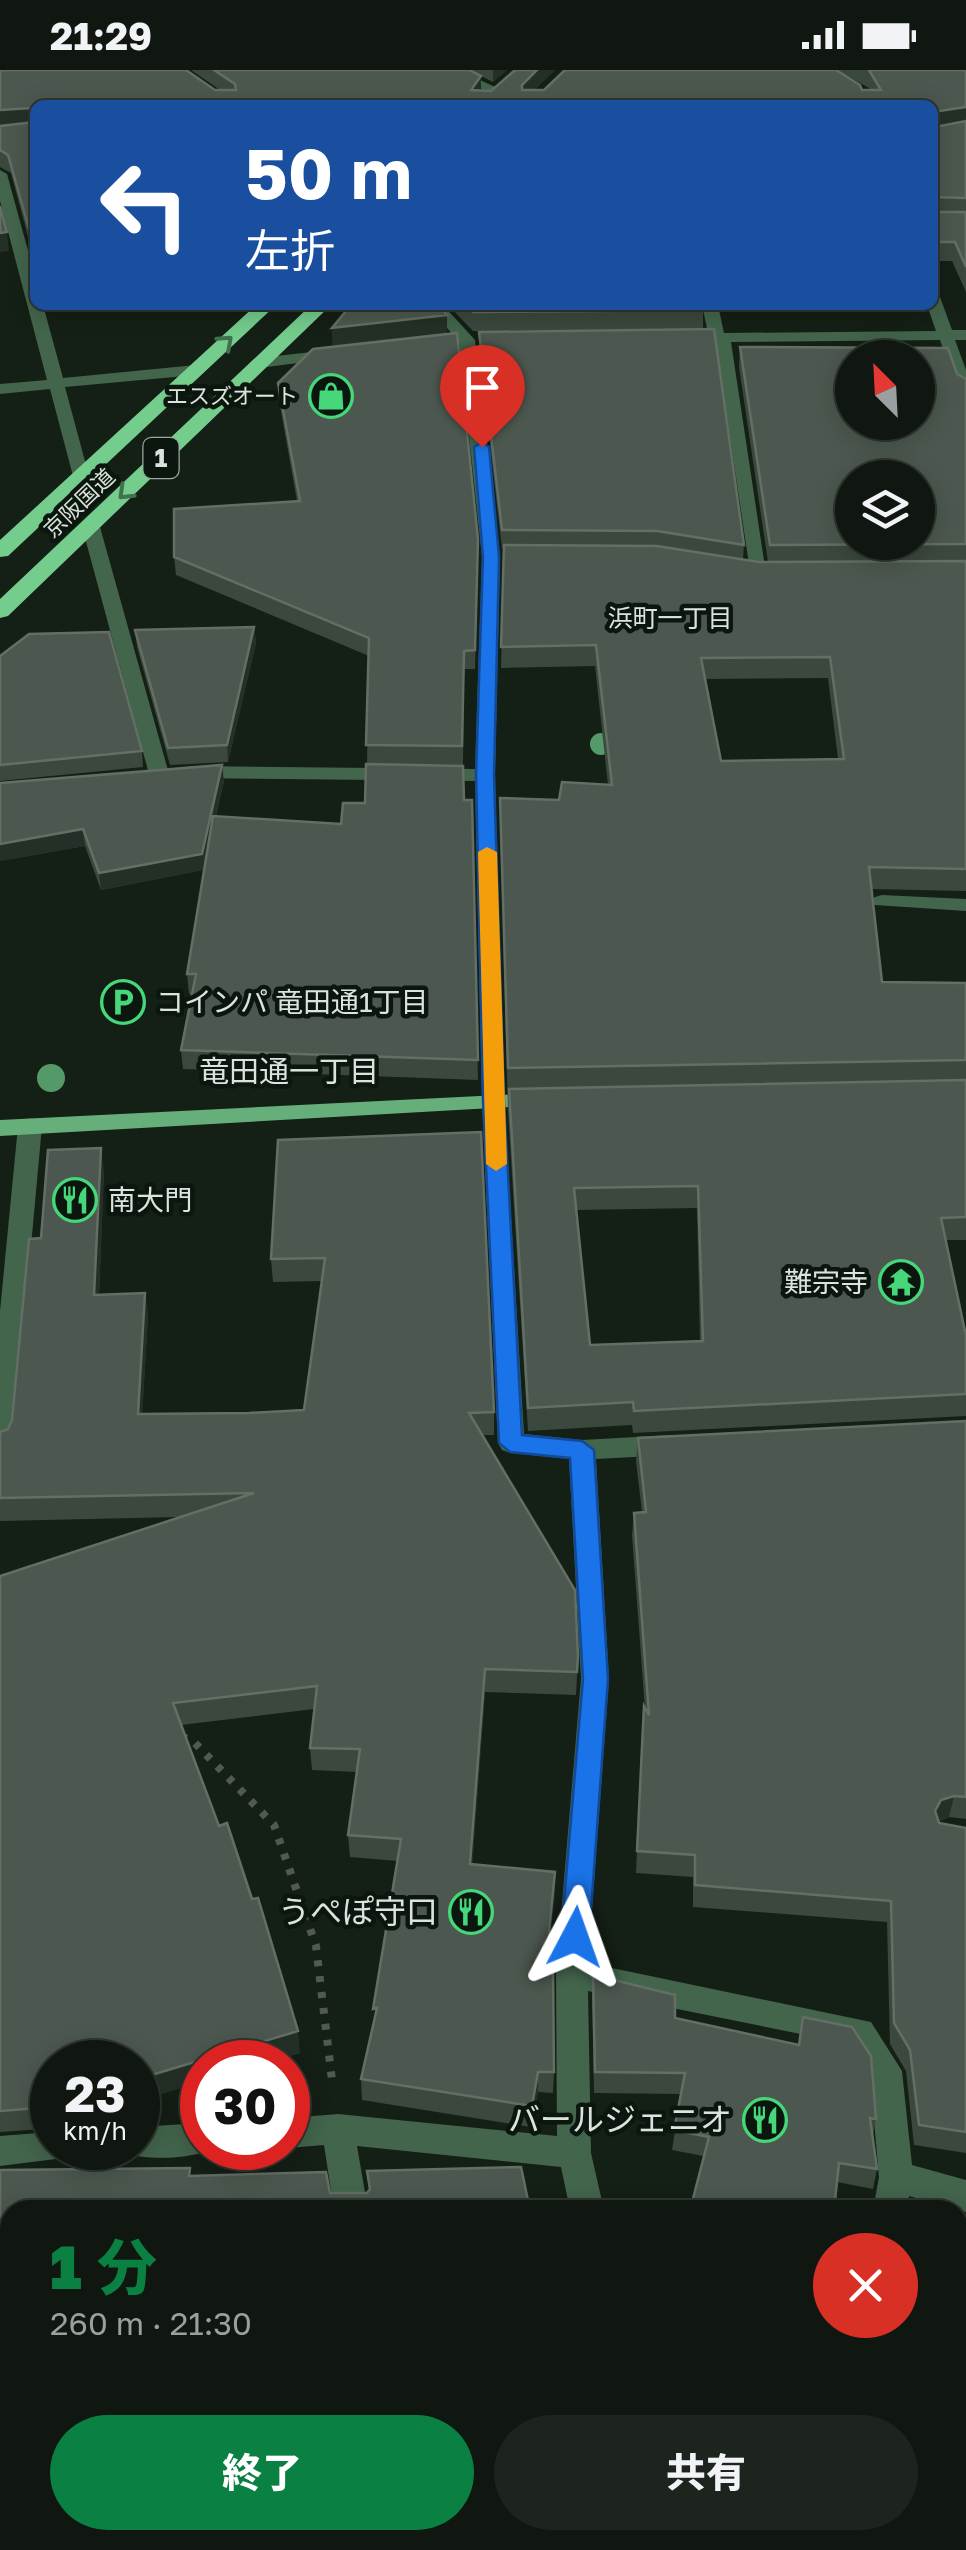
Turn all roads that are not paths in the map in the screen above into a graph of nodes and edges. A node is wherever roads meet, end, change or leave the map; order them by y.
1 (447, 70) edge
2 (502, 86) joint
3 (487, 100) edge
4 (0, 174) edge
5 (30, 289) edge
6 (36, 310) edge
7 (262, 310) edge
8 (316, 310) edge
9 (439, 310) edge
10 (712, 310) edge
11 (936, 310) edge
12 (945, 335) junction
13 (966, 335) edge
14 (659, 338) edge
15 (720, 338) junction
16 (356, 352) edge
17 (258, 363) junction
18 (196, 370) junction
19 (55, 384) junction
20 (0, 390) edge
21 (966, 392) edge
22 (81, 476) junction
23 (91, 526) junction
24 (0, 551) edge
25 (758, 574) edge
26 (0, 612) edge
27 (485, 775) junction
28 (882, 901) dead end
29 (966, 905) edge
30 (572, 1100) edge
31 (493, 1101) junction
32 (30, 1126) junction
33 (0, 1128) edge
34 (0, 1444) edge
35 (697, 1444) edge
36 (582, 1450) junction
37 (572, 1974) junction
38 (338, 2130) junction
39 (310, 2132) edge
40 (30, 2149) edge
41 (0, 2151) edge
42 (574, 2152) junction
43 (893, 2194) edge
44 (966, 2196) edge
45 (349, 2200) edge
46 (587, 2200) edge

1 - 2 street
2 - 3 highway
4 - 5 street
6 - 19 street
18 -> 7 highway, 京阪国道 / 1
8 - 17 highway, 京阪国道 / 1
9 - 27 street
10 - 15 street
11 - 12 street
12 - 13 street
12 - 15 street
12 - 21 street
14 - 15 street
15 - 25 street
16 - 17 street
17 -> 23 highway, 京阪国道 / 1
18 - 19 street
18 - 22 highway, 京阪国道 / 1
19 - 20 street
19 - 22 street
22 - 24 highway, 京阪国道 / 1
23 - 26 highway, 京阪国道 / 1
23 - 27 street
27 - 31 street
28 - 29 street
30 - 31 main road
31 - 32 main road
31 - 36 street
32 - 33 main road
32 - 34 street
35 - 36 street
36 - 37 street
37 - 42 street
37 - 43 street
38 - 39 street
38 - 42 street
38 - 45 street
40 - 41 street
42 - 46 street
43 - 44 street

